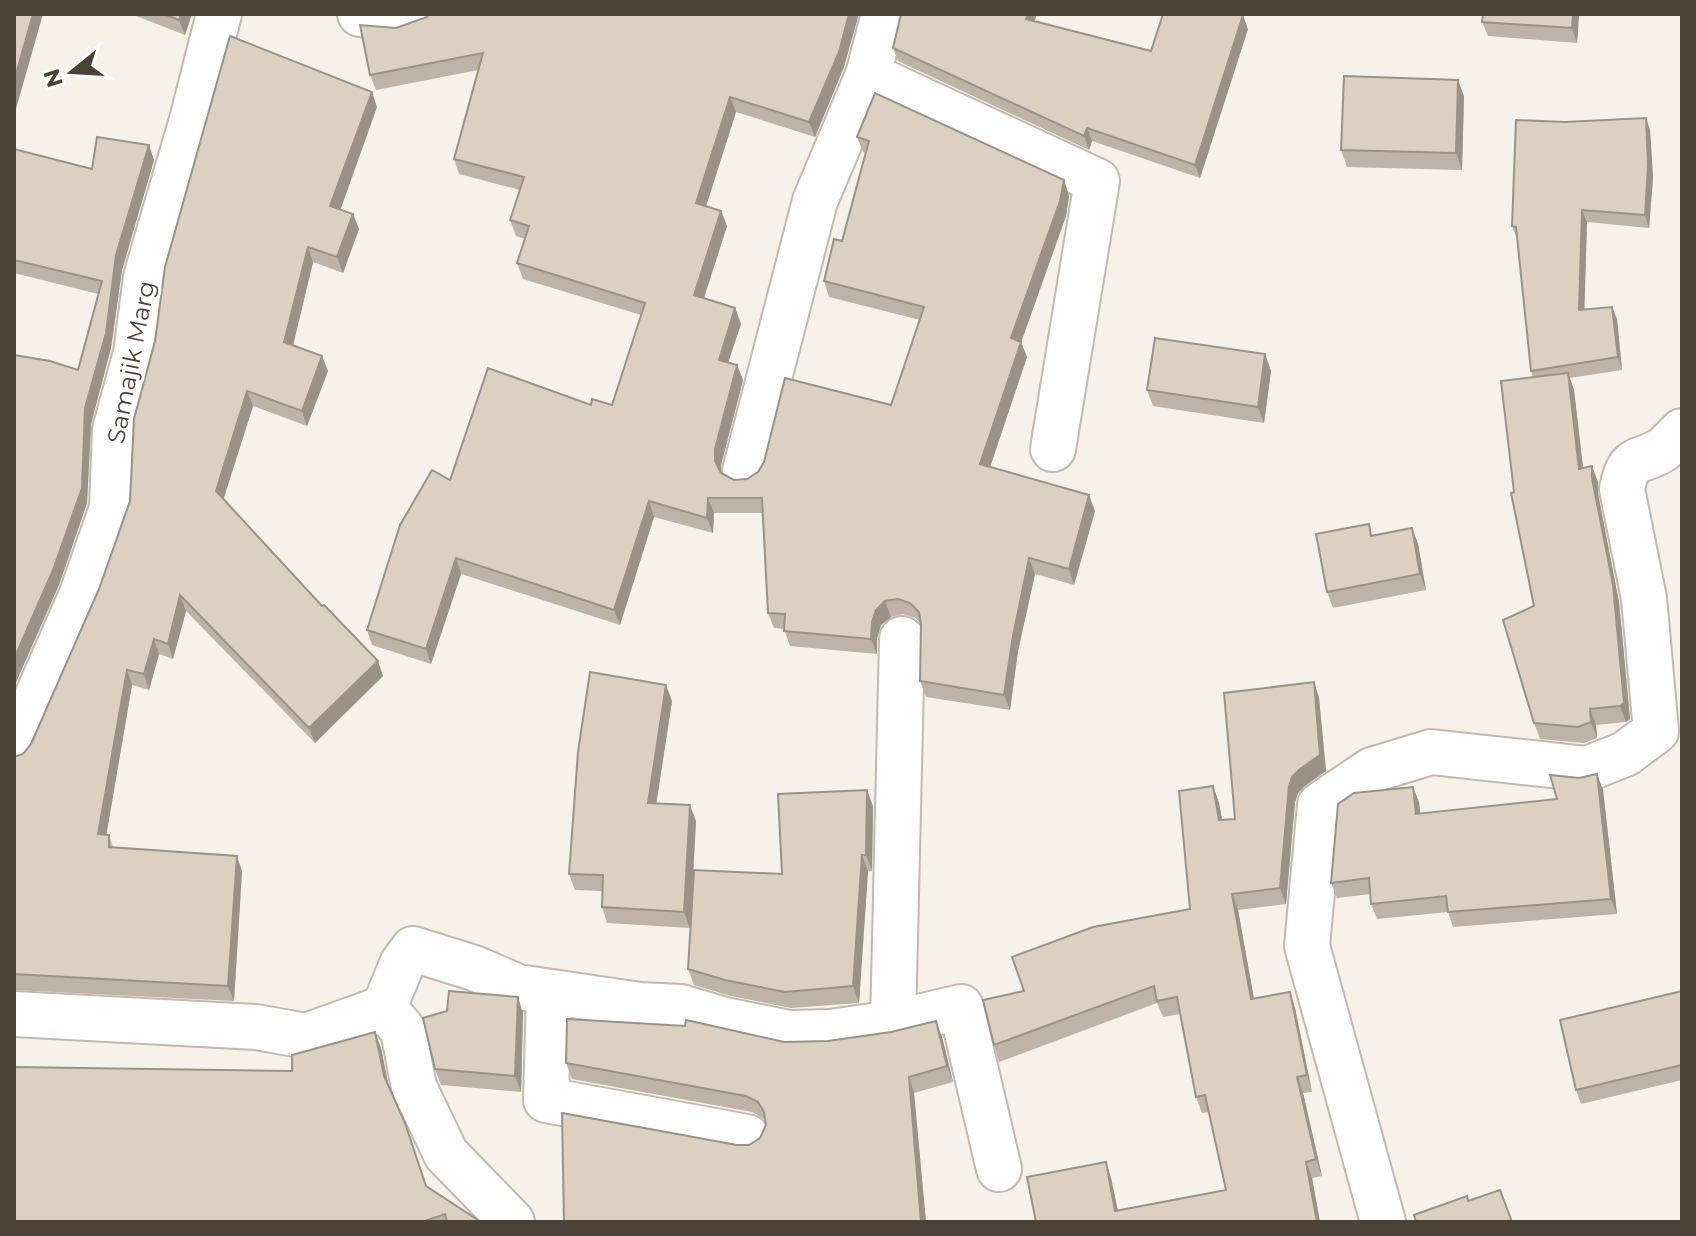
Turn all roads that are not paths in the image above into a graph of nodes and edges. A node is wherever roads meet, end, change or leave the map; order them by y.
1 (219, 14) edge
2 (360, 14) edge
3 (416, 14) edge
4 (884, 14) edge
5 (868, 75) junction
6 (1682, 431) edge
7 (1053, 449) dead end
8 (745, 471) dead end
9 (902, 639) dead end
10 (14, 749) edge
11 (549, 992) junction
12 (384, 1008) junction
13 (14, 1014) edge
14 (893, 1023) junction
15 (747, 1137) dead end
16 (999, 1169) dead end
17 (512, 1222) edge
18 (1383, 1222) edge

1 - 10 street, Samajik Marg
2 - 3 street
4 - 5 street
5 - 7 street
5 - 8 street
6 - 18 street
9 - 14 street
11 - 12 street
11 - 14 street
11 - 15 street
12 - 13 street
12 - 17 street
14 - 16 street

